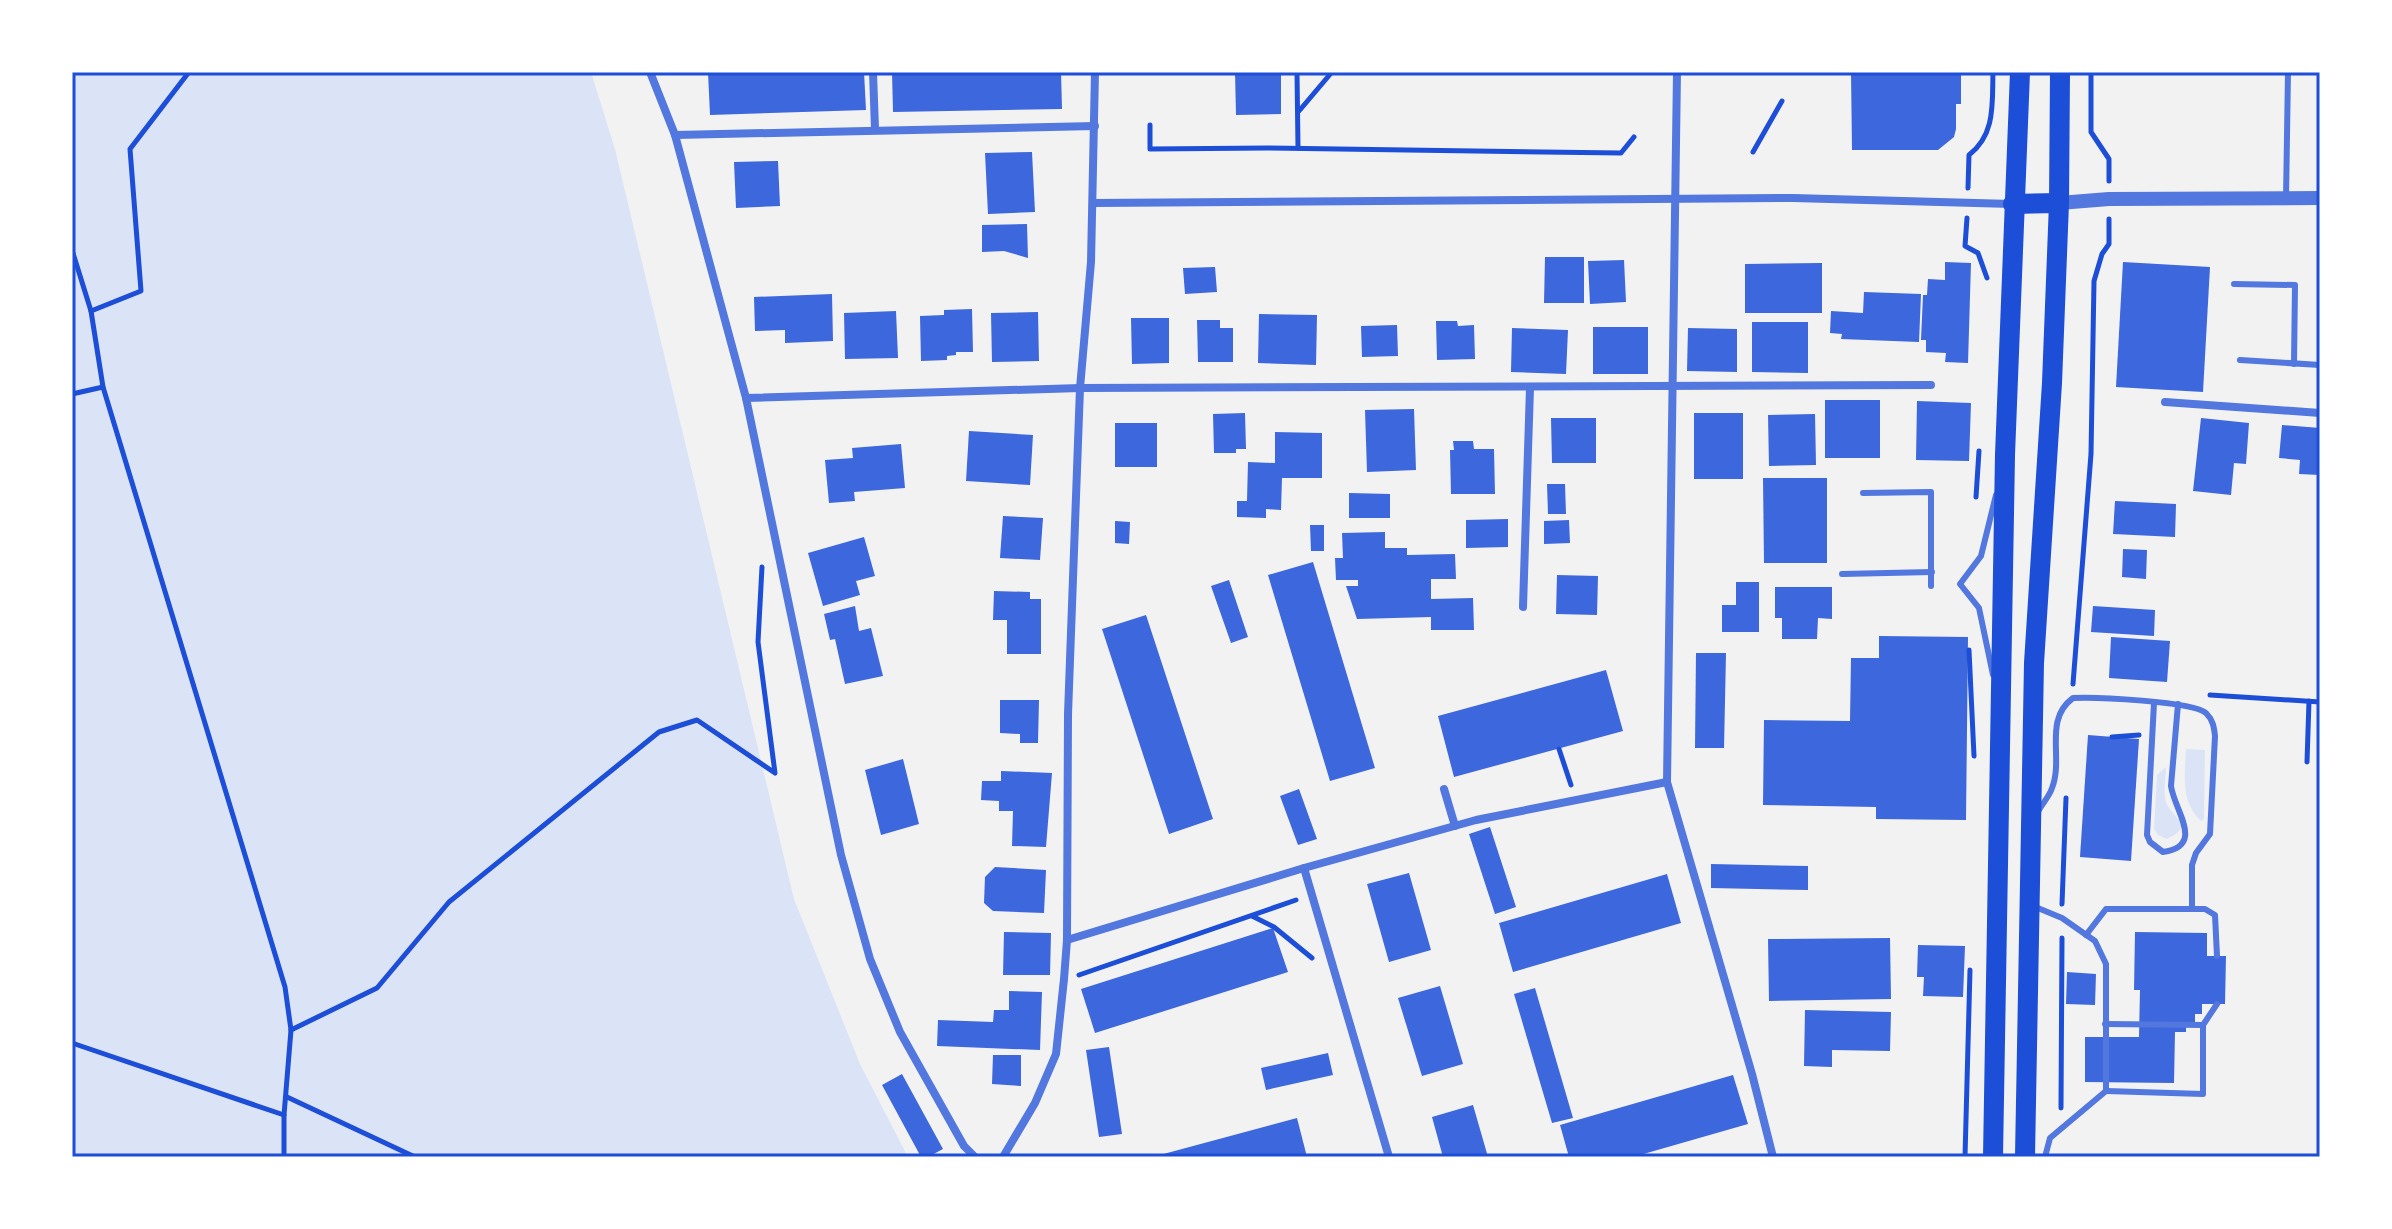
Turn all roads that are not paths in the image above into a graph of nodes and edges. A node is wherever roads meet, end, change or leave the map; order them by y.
1 (650, 72) edge
2 (873, 72) edge
3 (1095, 72) edge
4 (1677, 72) edge
5 (2020, 72) edge
6 (2060, 72) edge
7 (2288, 72) edge
8 (1095, 126) junction
9 (875, 129) junction
10 (675, 135) junction
11 (2320, 198) edge
12 (2286, 199) junction
13 (1676, 201) junction
14 (1093, 203) junction
15 (2059, 203) junction
16 (2013, 204) junction
17 (2234, 284) dead end
18 (2240, 360) dead end
19 (2294, 364) junction
20 (2320, 365) edge
21 (1931, 385) dead end
22 (1674, 387) junction
23 (1080, 388) junction
24 (1530, 388) junction
25 (746, 398) junction
26 (2165, 402) dead end
27 (2320, 413) edge
28 (2005, 455) junction
29 (1863, 493) dead end
30 (1932, 572) junction
31 (1842, 574) dead end
32 (1931, 586) dead end
33 (1523, 607) dead end
34 (2154, 703) junction
35 (2178, 704) junction
36 (2001, 722) junction
37 (1667, 782) junction
38 (1444, 789) dead end
39 (2032, 820) junction
40 (1455, 826) junction
41 (1304, 868) junction
42 (2031, 905) junction
43 (2192, 908) junction
44 (2086, 935) junction
45 (1067, 940) junction
46 (2217, 956) dead end
47 (2217, 1004) dead end
48 (2105, 1024) junction
49 (2203, 1025) junction
50 (2106, 1091) junction
51 (975, 1157) edge
52 (1003, 1157) edge
53 (1389, 1157) edge
54 (1773, 1157) edge
55 (1993, 1157) edge
56 (2025, 1157) edge
57 (2045, 1157) edge

1 - 10 street
2 - 9 street
3 - 8 street
4 - 13 street
5 - 16 main road
6 - 15 main road
7 - 12 lane
8 - 9 street
8 - 14 street
9 - 10 street
10 - 25 street
11 - 12 street
12 - 15 street
13 - 14 street
13 - 16 street
13 - 22 street
14 - 23 street
15 - 16 main road
15 - 39 main road
16 - 28 main road
17 - 19 lane
18 - 19 lane
19 - 20 lane
21 - 22 street
22 - 24 street
22 - 37 street
23 - 24 street
23 - 25 street
23 - 45 street
24 - 33 street
25 - 51 street
26 - 27 street
28 - 36 main road
28 - 36 lane
29 - 30 lane
30 - 31 lane
30 - 32 lane
34 - 35 lane
34 - 35 lane
34 - 39 lane
35 - 43 lane
36 - 55 main road
37 - 40 street
37 - 54 street
38 - 40 street
39 - 42 main road
40 - 41 street
41 - 45 street
41 - 53 street
42 - 44 lane
42 - 56 main road
43 - 44 lane
43 - 46 lane
44 - 48 lane
45 - 52 street
47 - 49 lane
48 - 49 lane
48 - 50 lane
49 - 50 lane
50 - 57 lane

